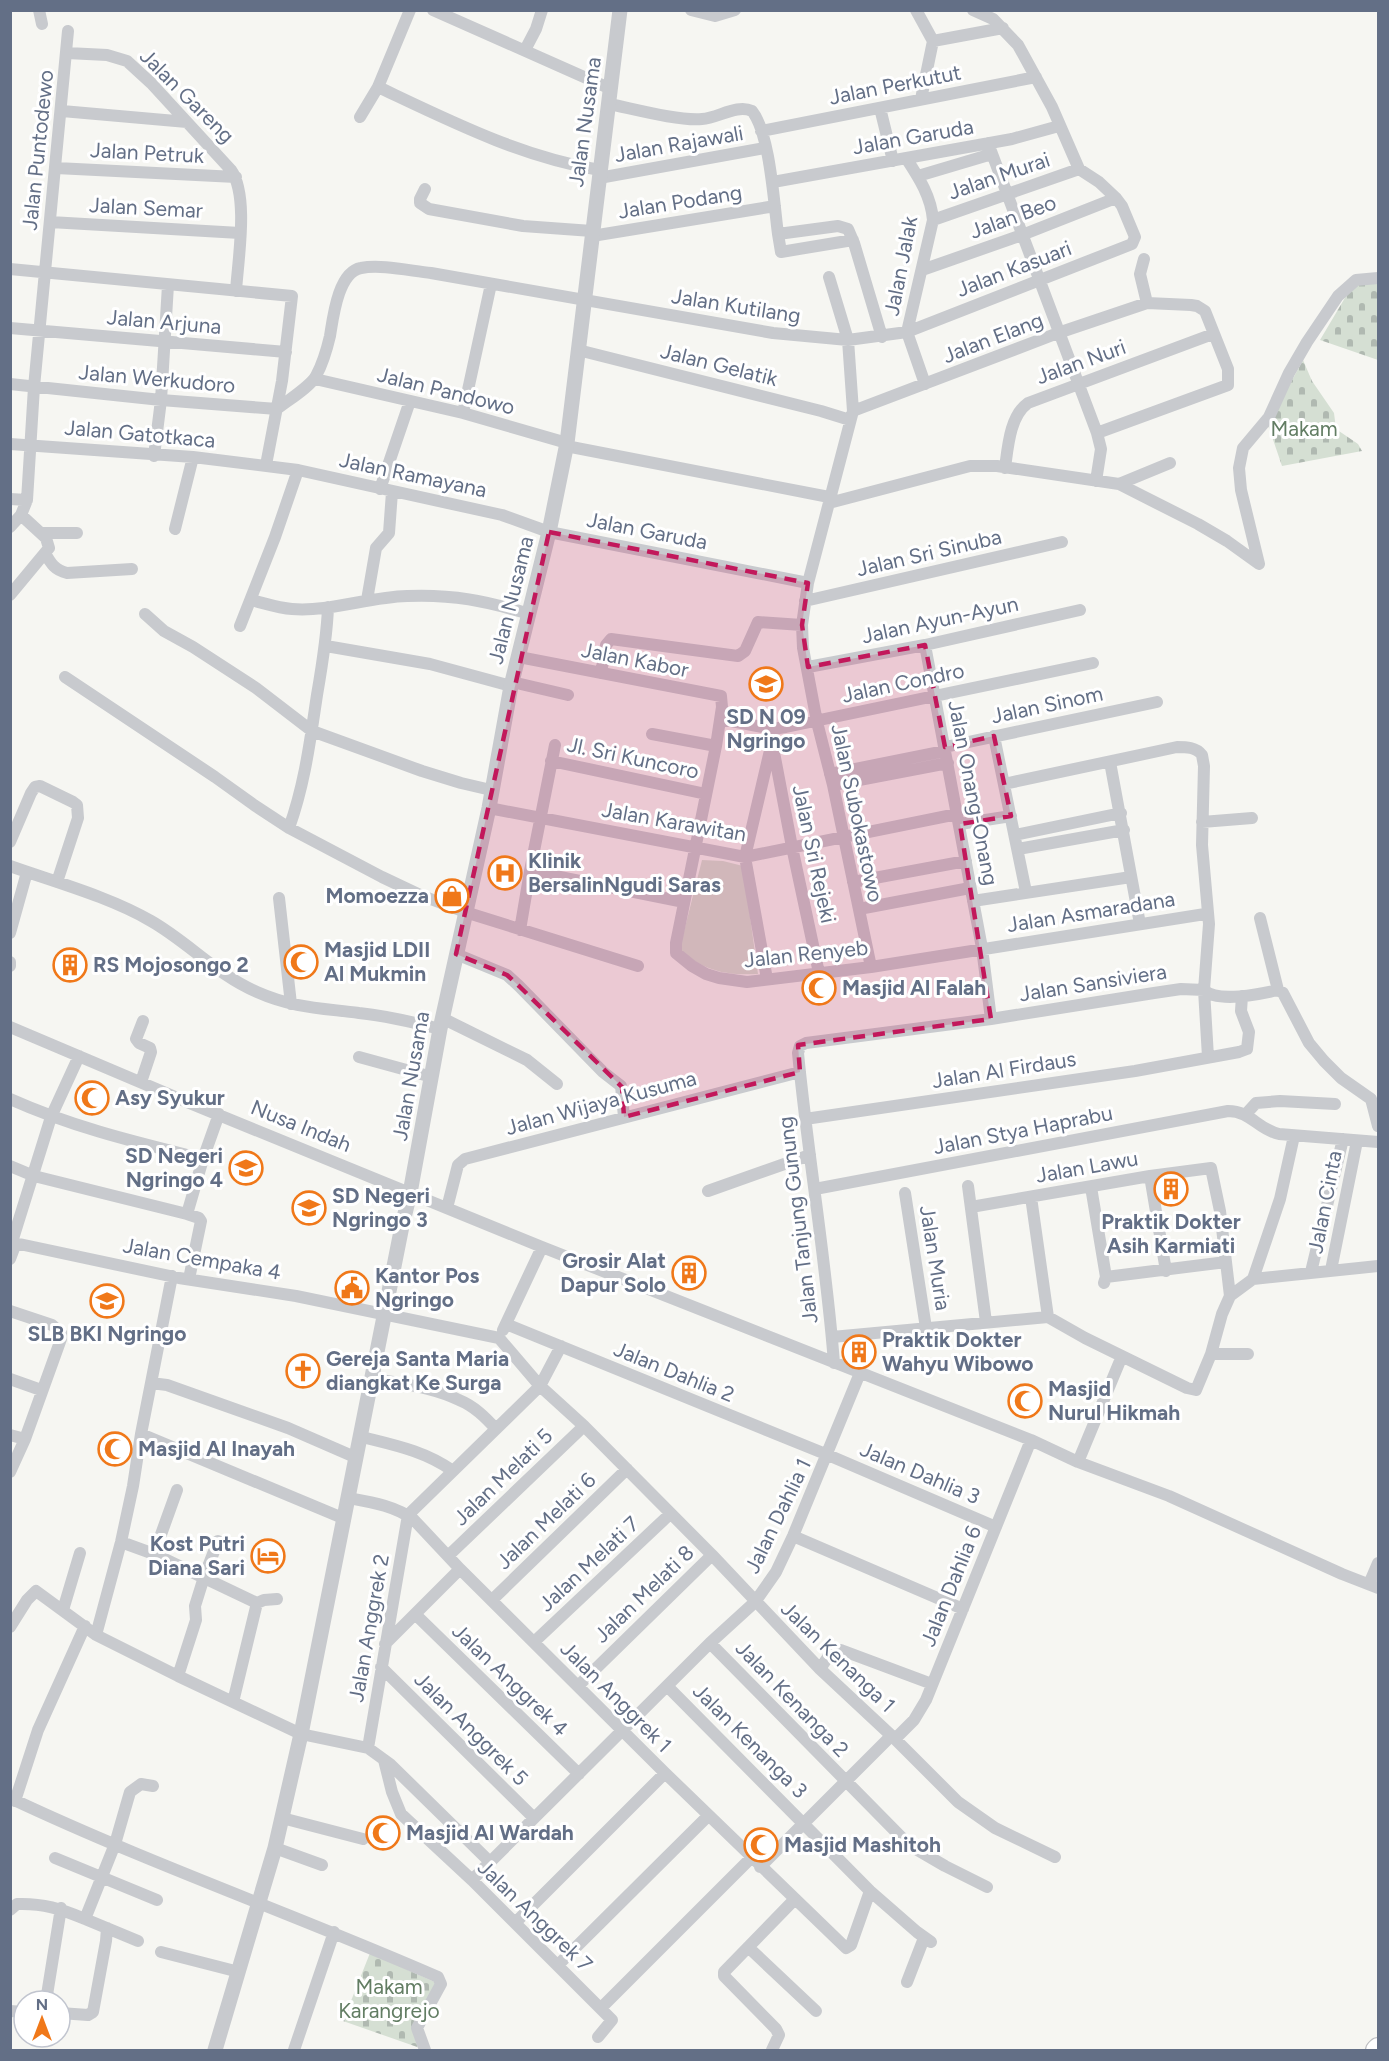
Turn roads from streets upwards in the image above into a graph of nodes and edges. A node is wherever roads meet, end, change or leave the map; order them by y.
1 (39, 10) edge
2 (410, 10) edge
3 (433, 10) edge
4 (542, 10) edge
5 (620, 10) edge
6 (690, 10) edge
7 (735, 10) edge
8 (916, 10) edge
9 (973, 10) edge
10 (42, 24) dead end
11 (1003, 28) junction
12 (68, 31) dead end
13 (933, 40) junction
14 (525, 50) junction
15 (67, 53) junction
16 (1036, 77) junction
17 (378, 87) junction
18 (610, 96) junction
19 (921, 99) junction
20 (880, 108) junction
21 (62, 111) junction
22 (360, 117) dead end
23 (187, 122) junction
24 (1059, 126) junction
25 (761, 131) junction
26 (765, 148) junction
27 (990, 149) junction
28 (906, 158) junction
29 (893, 161) junction
30 (56, 168) junction
31 (1079, 169) junction
32 (600, 174) junction
33 (918, 176) junction
34 (236, 177) junction
35 (773, 182) junction
36 (425, 189) dead end
37 (1006, 194) junction
38 (1116, 198) junction
39 (775, 206) junction
40 (933, 220) junction
41 (50, 222) junction
42 (240, 233) junction
43 (592, 234) junction
44 (778, 234) junction
45 (1022, 235) junction
46 (853, 240) junction
47 (1144, 259) dead end
48 (10, 269) edge
49 (922, 270) junction
50 (46, 273) junction
51 (829, 277) dead end
52 (1378, 278) edge
53 (1040, 281) junction
54 (491, 284) junction
55 (168, 285) junction
56 (236, 291) junction
57 (585, 302) junction
58 (1147, 303) junction
59 (10, 328) edge
60 (39, 330) junction
61 (908, 332) junction
62 (1058, 333) junction
63 (1213, 334) junction
64 (882, 337) junction
65 (848, 340) junction
66 (164, 342) junction
67 (578, 350) junction
68 (286, 352) junction
69 (315, 379) junction
70 (1077, 383) junction
71 (10, 384) edge
72 (925, 384) junction
73 (34, 387) junction
74 (161, 400) junction
75 (410, 401) junction
76 (277, 409) junction
77 (463, 412) junction
78 (852, 416) junction
79 (1097, 433) junction
80 (10, 444) edge
81 (567, 444) junction
82 (29, 445) junction
83 (154, 456) junction
84 (193, 457) junction
85 (1170, 463) dead end
86 (266, 465) junction
87 (1005, 468) junction
88 (298, 470) junction
89 (1096, 481) junction
90 (1119, 484) junction
91 (386, 490) junction
92 (10, 499) edge
93 (27, 500) junction
94 (829, 500) junction
95 (21, 515) junction
96 (10, 527) edge
97 (176, 530) dead end
98 (549, 532) junction
99 (41, 533) junction
100 (77, 533) dead end
101 (1062, 542) dead end
102 (45, 553) junction
103 (132, 569) dead end
104 (808, 583) junction
105 (10, 595) edge
106 (251, 600) junction
107 (367, 600) junction
108 (805, 601) junction
109 (328, 607) junction
110 (1080, 610) dead end
111 (146, 614) dead end
112 (530, 614) junction
113 (802, 625) junction
114 (240, 626) dead end
115 (925, 645) junction
116 (326, 646) junction
117 (519, 657) junction
118 (1093, 663) dead end
119 (808, 667) junction
120 (601, 673) junction
121 (65, 677) dead end
122 (512, 684) junction
123 (568, 695) dead end
124 (935, 697) junction
125 (1157, 702) dead end
126 (721, 718) junction
127 (817, 722) junction
128 (772, 729) junction
129 (312, 731) junction
130 (652, 734) dead end
131 (994, 736) junction
132 (772, 742) junction
133 (555, 745) dead end
134 (716, 746) junction
135 (946, 753) junction
136 (551, 761) junction
137 (1110, 762) junction
138 (832, 779) junction
139 (1004, 784) junction
140 (491, 790) junction
141 (706, 794) junction
142 (489, 808) junction
143 (1120, 813) junction
144 (1011, 816) junction
145 (540, 817) junction
146 (1252, 818) dead end
147 (959, 819) junction
148 (1202, 822) junction
149 (289, 828) junction
150 (1124, 830) junction
151 (1016, 835) junction
152 (844, 837) junction
153 (10, 842) edge
154 (792, 847) junction
155 (695, 848) junction
156 (1018, 849) junction
157 (745, 857) junction
158 (966, 861) junction
159 (10, 866) edge
160 (27, 872) junction
161 (530, 872) junction
162 (1131, 877) junction
163 (57, 882) junction
164 (853, 882) junction
165 (970, 888) junction
166 (1026, 892) junction
167 (279, 898) dead end
168 (973, 901) junction
169 (684, 902) junction
170 (859, 909) junction
171 (465, 912) junction
172 (1205, 914) dead end
173 (1260, 918) dead end
174 (1140, 924) junction
175 (520, 930) junction
176 (10, 933) edge
177 (982, 948) junction
178 (456, 954) junction
179 (638, 966) dead end
180 (871, 967) junction
181 (819, 973) junction
182 (767, 979) junction
183 (1204, 990) junction
184 (1278, 990) junction
185 (1242, 996) junction
186 (291, 1004) junction
187 (991, 1019) junction
188 (143, 1021) dead end
189 (441, 1023) junction
190 (10, 1027) edge
191 (79, 1056) junction
192 (359, 1057) dead end
193 (1208, 1057) junction
194 (800, 1072) junction
195 (432, 1077) junction
196 (141, 1082) junction
197 (556, 1084) dead end
198 (10, 1099) edge
199 (1335, 1104) dead end
200 (1242, 1112) junction
201 (219, 1114) junction
202 (51, 1117) junction
203 (624, 1117) junction
204 (805, 1119) junction
205 (1378, 1126) edge
206 (1294, 1136) junction
207 (1343, 1139) junction
208 (1357, 1141) junction
209 (1378, 1142) edge
210 (810, 1155) junction
211 (203, 1159) junction
212 (10, 1166) edge
213 (34, 1176) junction
214 (1150, 1176) junction
215 (968, 1186) dead end
216 (1091, 1187) junction
217 (815, 1189) junction
218 (708, 1191) dead end
219 (410, 1193) junction
220 (905, 1194) dead end
221 (1031, 1197) junction
222 (971, 1207) junction
223 (447, 1208) junction
224 (188, 1214) junction
225 (13, 1242) edge
226 (542, 1247) junction
227 (10, 1259) edge
228 (1226, 1262) junction
229 (1378, 1266) edge
230 (1166, 1270) junction
231 (1331, 1270) junction
232 (1311, 1272) junction
233 (172, 1276) junction
234 (189, 1279) junction
235 (1253, 1279) junction
236 (1230, 1296) junction
237 (10, 1311) edge
238 (385, 1313) junction
239 (1048, 1317) junction
240 (986, 1323) junction
241 (506, 1324) junction
242 (926, 1328) junction
243 (832, 1337) junction
244 (499, 1338) junction
245 (561, 1346) junction
246 (1211, 1354) junction
247 (1248, 1354) dead end
248 (1122, 1356) junction
249 (834, 1363) junction
250 (860, 1373) junction
251 (373, 1378) junction
252 (10, 1379) edge
253 (151, 1383) junction
254 (540, 1386) junction
255 (41, 1390) junction
256 (584, 1426) junction
257 (496, 1429) junction
258 (141, 1434) junction
259 (10, 1435) edge
260 (362, 1437) junction
261 (25, 1439) junction
262 (1031, 1440) junction
263 (828, 1455) junction
264 (357, 1458) junction
265 (1078, 1462) junction
266 (627, 1469) junction
267 (453, 1471) junction
268 (10, 1472) edge
269 (177, 1490) dead end
270 (349, 1498) junction
271 (670, 1514) junction
272 (408, 1515) junction
273 (345, 1519) junction
274 (996, 1527) junction
275 (794, 1536) junction
276 (218, 1541) dead end
277 (121, 1542) junction
278 (80, 1553) dead end
279 (154, 1554) junction
280 (712, 1555) junction
281 (448, 1556) junction
282 (1378, 1563) edge
283 (460, 1569) junction
284 (204, 1577) junction
285 (1374, 1586) edge
286 (277, 1599) dead end
287 (492, 1600) junction
288 (755, 1602) junction
289 (257, 1603) junction
290 (963, 1609) junction
291 (63, 1610) junction
292 (415, 1614) junction
293 (85, 1626) junction
294 (10, 1628) edge
295 (96, 1635) junction
296 (534, 1642) junction
297 (710, 1643) junction
298 (385, 1644) junction
299 (381, 1667) junction
300 (819, 1669) junction
301 (178, 1676) junction
302 (932, 1684) junction
303 (578, 1686) junction
304 (668, 1687) junction
305 (233, 1702) junction
306 (623, 1731) junction
307 (301, 1734) junction
308 (893, 1737) junction
309 (368, 1748) junction
310 (384, 1760) junction
311 (664, 1773) junction
312 (579, 1774) junction
313 (846, 1782) junction
314 (153, 1786) dead end
315 (13, 1800) edge
316 (708, 1816) junction
317 (282, 1818) junction
318 (534, 1818) junction
319 (805, 1824) junction
320 (363, 1839) dead end
321 (115, 1844) junction
322 (275, 1848) junction
323 (1055, 1857) dead end
324 (55, 1858) dead end
325 (751, 1858) junction
326 (490, 1862) junction
327 (322, 1865) dead end
328 (760, 1867) junction
329 (102, 1877) junction
330 (472, 1880) junction
331 (987, 1887) dead end
332 (870, 1891) junction
333 (157, 1900) dead end
334 (795, 1900) junction
335 (259, 1905) junction
336 (12, 1908) edge
337 (60, 1908) junction
338 (85, 1919) junction
339 (515, 1923) junction
340 (107, 1928) junction
341 (334, 1932) junction
342 (138, 1941) dead end
343 (748, 1947) junction
344 (161, 1952) dead end
345 (558, 1965) junction
346 (239, 1972) junction
347 (907, 1982) dead end
348 (48, 1989) edge
349 (601, 2008) junction
350 (816, 2011) dead end
351 (72, 2013) edge
352 (598, 2037) dead end
353 (215, 2050) edge
354 (294, 2050) edge
355 (424, 2050) edge
356 (772, 2050) edge

1 - 10 street
2 - 17 street
3 - 14 street
4 - 14 street
5 - 18 street, Jalan Nusama
6 - 7 street
8 - 13 street
9 - 11 street
11 - 13 street
11 - 16 street
12 - 15 street, Jalan Puntodewo
13 - 19 street
14 - 18 street
15 - 21 street, Jalan Puntodewo
15 - 23 street, Jalan Gareng
16 - 19 street, Jalan Perkutut
16 - 24 street
17 - 22 street
17 - 32 street, Jalan Rajawali
18 - 25 street
18 - 32 street, Jalan Nusama
19 - 20 street, Jalan Perkutut
20 - 25 street, Jalan Perkutut
20 - 29 street
21 - 23 street
21 - 30 street, Jalan Puntodewo
23 - 34 street, Jalan Gareng
24 - 27 street, Jalan Garuda
24 - 31 street
25 - 26 street
26 - 32 street, Jalan Rajawali
26 - 35 street
27 - 28 street, Jalan Garuda
27 - 33 street
27 - 37 street
28 - 29 street, Jalan Garuda
28 - 33 street, Jalan Jalak
29 - 35 street, Jalan Garuda
30 - 34 street, Jalan Petruk
30 - 41 street, Jalan Puntodewo
31 - 37 street, Jalan Murai
31 - 38 street
32 - 43 street, Jalan Nusama
33 - 40 street, Jalan Jalak
34 - 42 street
35 - 39 street
36 - 43 street, Jalan Podang
37 - 40 street, Jalan Murai
37 - 45 street
38 - 45 street, Jalan Beo
38 - 53 street, Jalan Kasuari
39 - 43 street, Jalan Podang
39 - 44 street
40 - 49 street, Jalan Jalak
41 - 42 street, Jalan Semar
41 - 50 street, Jalan Puntodewo
42 - 56 street
43 - 57 street, Jalan Nusama
44 - 46 street
44 - 46 street
45 - 49 street, Jalan Beo
45 - 53 street
46 - 64 street
47 - 58 street
48 - 50 street
49 - 61 street, Jalan Jalak
50 - 55 street
50 - 60 street, Jalan Puntodewo
51 - 65 street, Jalan Subokastowo
52 - 90 street
53 - 61 street, Jalan Kasuari
53 - 62 street
54 - 57 street, Jalan Kutilang
54 - 69 street, Jalan Kutilang
54 - 77 street
55 - 56 street
55 - 66 street
56 - 68 street
57 - 65 street, Jalan Kutilang
57 - 67 street, Jalan Nusama
58 - 62 street, Jalan Elang
58 - 63 street
59 - 60 street, Jalan Arjuna
60 - 66 street, Jalan Arjuna
60 - 73 street, Jalan Puntodewo
61 - 64 street, Jalan Kasuari
61 - 72 street, Jalan Jalak
62 - 70 street
62 - 72 street, Jalan Elang
63 - 70 street, Jalan Nuri
63 - 79 street
64 - 65 street, Jalan Kutilang
65 - 78 street, Jalan Subokastowo
66 - 68 street, Jalan Arjuna
66 - 74 street
67 - 78 street, Jalan Gelatik
67 - 81 street, Jalan Nusama
68 - 76 street
69 - 75 street, Jalan Pandowo
69 - 76 street
70 - 79 street
70 - 87 street, Jalan Nuri
71 - 73 street, Jalan Werkudoro
72 - 78 street, Jalan Elang
73 - 74 street, Jalan Werkudoro
73 - 82 street, Jalan Puntodewo
74 - 76 street, Jalan Werkudoro
74 - 83 street
75 - 77 street, Jalan Pandowo
75 - 91 street
76 - 86 street
77 - 81 street, Jalan Pandowo
78 - 94 street, Jalan Subokastowo
79 - 89 street
80 - 82 street, Jalan Gatotkaca
81 - 94 street
81 - 98 street, Jalan Nusama
82 - 83 street, Jalan Gatotkaca
82 - 93 street, Jalan Puntodewo
83 - 84 street, Jalan Gatotkaca
84 - 86 street, Jalan Gatotkaca
84 - 97 street
85 - 90 street
86 - 88 street, Jalan Ramayana
87 - 89 street
87 - 94 street
88 - 91 street, Jalan Ramayana
88 - 106 street
89 - 90 street
91 - 98 street, Jalan Ramayana
91 - 107 street
92 - 93 street
93 - 95 street, Jalan Puntodewo
94 - 104 street, Jalan Subokastowo
95 - 96 street
95 - 99 street
98 - 104 street, Jalan Garuda
98 - 112 street, Jalan Nusama
99 - 100 street
99 - 102 street
101 - 108 street, Jalan Sri Sinuba
102 - 103 street
102 - 105 street
104 - 108 street, Jalan Subokastowo
106 - 109 street
106 - 114 street
107 - 109 street
107 - 112 street
108 - 113 street, Jalan Subokastowo
109 - 116 street
110 - 115 street, Jalan Ayun-Ayun
111 - 129 street
112 - 117 street, Jalan Nusama
113 - 119 street, Jalan Subokastowo
113 - 120 street
115 - 119 street, Jalan Ayun-Ayun
115 - 124 street, Jalan Onang-Onang
116 - 122 street
116 - 129 street
117 - 120 street, Jalan Kabor
117 - 122 street, Jalan Nusama
118 - 124 street, Jalan Condro
119 - 127 street, Jalan Subokastowo
120 - 126 street, Jalan Kabor
121 - 149 street
122 - 123 street
122 - 140 street, Jalan Nusama
124 - 127 street, Jalan Condro
124 - 135 street, Jalan Onang-Onang
125 - 131 street, Jalan Sinom
126 - 128 street, Jalan Condro
126 - 134 street, Jalan Renyeb
127 - 128 street, Jalan Condro
127 - 138 street, Jalan Subokastowo
128 - 132 street
129 - 140 street
129 - 149 street
130 - 134 street
131 - 135 street, Jalan Sinom
131 - 139 street
132 - 154 street, Jalan Sri Rejeki
132 - 157 street
133 - 136 street
134 - 141 street, Jalan Renyeb
135 - 138 street, Jalan Sinom
135 - 147 street, Jalan Onang-Onang
136 - 141 street, Jl. Sri Kuncoro
136 - 145 street
137 - 139 street
137 - 143 street
137 - 148 street
138 - 152 street, Jalan Subokastowo
139 - 144 street
140 - 142 street, Jalan Nusama
141 - 155 street, Jalan Renyeb
142 - 145 street, Jalan Karawitan
142 - 171 street, Jalan Nusama
143 - 150 street
143 - 151 street
144 - 147 street, Jalan Karawitan
144 - 151 street
145 - 155 street, Jalan Karawitan
145 - 161 street
146 - 148 street
147 - 152 street, Jalan Karawitan
147 - 158 street, Jalan Onang-Onang
148 - 183 street
149 - 171 street
150 - 156 street
150 - 162 street
151 - 156 street
152 - 154 street, Jalan Karawitan
152 - 164 street, Jalan Subokastowo
153 - 163 street
154 - 157 street, Jalan Karawitan
154 - 181 street, Jalan Sri Rejeki
155 - 157 street, Jalan Karawitan
155 - 169 street, Jalan Renyeb
156 - 166 street
157 - 182 street
158 - 164 street
158 - 165 street, Jalan Onang-Onang
159 - 160 street
160 - 163 street
160 - 176 street
161 - 169 street
161 - 175 street
162 - 166 street
162 - 174 street
163 - 186 street
164 - 170 street, Jalan Subokastowo
165 - 168 street, Jalan Onang-Onang
165 - 170 street
166 - 168 street
167 - 186 street
168 - 177 street, Jalan Onang-Onang
169 - 182 street, Jalan Renyeb
170 - 180 street, Jalan Subokastowo
171 - 175 street
171 - 178 street, Jalan Nusama
172 - 174 street, Jalan Asmaradana
173 - 184 street
174 - 177 street, Jalan Asmaradana
175 - 179 street
177 - 180 street, Jalan Renyeb
177 - 187 street, Jalan Onang-Onang
178 - 189 street, Jalan Nusama
178 - 203 street
180 - 181 street, Jalan Renyeb
181 - 182 street, Jalan Renyeb
183 - 185 street, Jalan Sansiviera
183 - 187 street, Jalan Sansiviera
183 - 193 street
184 - 185 street, Jalan Sansiviera
184 - 205 street
185 - 193 street, Jalan Al Firdaus
186 - 189 street
187 - 194 street, Jalan Sansiviera
188 - 196 street
189 - 195 street, Jalan Nusama
189 - 197 street
190 - 191 street, Nusa Indah
191 - 196 street, Nusa Indah
191 - 202 street
192 - 195 street
193 - 204 street, Jalan Al Firdaus
194 - 203 street, Jalan Wijaya Kusuma
194 - 204 street, Jalan Tanjung Gunung
195 - 219 street, Jalan Nusama
196 - 201 street, Nusa Indah
198 - 202 street
199 - 200 street, Jalan Stya Haprabu
200 - 206 street
200 - 217 street, Jalan Stya Haprabu
201 - 211 street
201 - 219 street, Nusa Indah
202 - 211 street
202 - 213 street
203 - 223 street, Jalan Wijaya Kusuma
204 - 210 street, Jalan Tanjung Gunung
206 - 207 street
206 - 235 street
207 - 208 street
207 - 232 street
208 - 209 street
208 - 231 street, Jalan Cinta
210 - 217 street, Jalan Tanjung Gunung
210 - 218 street
211 - 224 street
212 - 213 street
213 - 224 street
213 - 225 street
214 - 216 street, Jalan Lawu
214 - 228 street, Jalan Lawu
214 - 230 street
215 - 222 street
216 - 221 street, Jalan Lawu
216 - 230 street
217 - 243 street, Jalan Tanjung Gunung
219 - 223 street, Nusa Indah
219 - 238 street, Jalan Nusama
220 - 242 street, Jalan Muria
221 - 222 street, Jalan Lawu
221 - 239 street
222 - 240 street
223 - 226 street, Nusa Indah
224 - 234 street
225 - 227 street
225 - 233 street, Jalan Cempaka 4
226 - 241 street
226 - 249 street, Nusa Indah
228 - 230 street
228 - 236 street
229 - 231 street
231 - 232 street
232 - 235 street
233 - 234 street, Jalan Cempaka 4
233 - 253 street
234 - 238 street, Jalan Cempaka 4
235 - 236 street
236 - 246 street
237 - 255 street
238 - 244 street, Jalan Cempaka 4
238 - 251 street, Jalan Nusama
239 - 240 street
239 - 248 street
240 - 242 street
241 - 244 street
241 - 245 street, Jalan Dahlia 2
242 - 243 street
243 - 249 street, Jalan Tanjung Gunung
244 - 254 street, Jalan Kenanga 1
245 - 254 street
245 - 263 street, Jalan Dahlia 2
246 - 247 street
246 - 248 street
248 - 265 street
249 - 250 street, Nusa Indah
250 - 262 street, Nusa Indah
250 - 263 street, Jalan Dahlia 1
251 - 257 street
251 - 260 street, Jalan Nusama
252 - 255 street
253 - 258 street
253 - 264 street
254 - 256 street, Jalan Kenanga 1
254 - 257 street
255 - 261 street
256 - 266 street, Jalan Kenanga 1
256 - 281 street, Jalan Melati 5
257 - 267 street
258 - 273 street
258 - 277 street
259 - 261 street
260 - 264 street, Jalan Nusama
260 - 267 street
261 - 268 street
262 - 265 street, Nusa Indah
262 - 274 street, Jalan Dahlia 6
263 - 274 street, Jalan Dahlia 3
263 - 275 street, Jalan Dahlia 1
264 - 270 street, Jalan Nusama
265 - 285 street, Nusa Indah
266 - 271 street, Jalan Kenanga 1
266 - 287 street, Jalan Melati 6
267 - 272 street
269 - 279 street
270 - 272 street, Jalan Anggrek 1
270 - 273 street, Jalan Nusama
271 - 280 street, Jalan Kenanga 1
271 - 296 street, Jalan Melati 7
272 - 281 street, Jalan Anggrek 1
272 - 298 street, Jalan Anggrek 2
273 - 307 street, Jalan Nusama
274 - 290 street, Jalan Dahlia 6
275 - 288 street, Jalan Dahlia 1
275 - 290 street
276 - 284 street
277 - 279 street
277 - 295 street
278 - 291 street
279 - 284 street
280 - 288 street, Jalan Kenanga 1
280 - 303 street, Jalan Melati 8
281 - 283 street, Jalan Anggrek 1
282 - 285 street
283 - 287 street, Jalan Anggrek 1
283 - 292 street
284 - 289 street
284 - 301 street
286 - 289 street
287 - 296 street, Jalan Anggrek 1
288 - 297 street, Jalan Dahlia 1
288 - 300 street, Jalan Kenanga 1
289 - 305 street
290 - 302 street, Jalan Dahlia 6
291 - 293 street
291 - 294 street
292 - 298 street
292 - 312 street, Jalan Anggrek 4
293 - 295 street
293 - 315 street
295 - 301 street
296 - 303 street, Jalan Anggrek 1
297 - 304 street, Jalan Dahlia 1
297 - 313 street, Jalan Kenanga 2
298 - 299 street, Jalan Anggrek 2
299 - 309 street, Jalan Anggrek 2
299 - 318 street, Jalan Anggrek 5
300 - 302 street
300 - 308 street, Jalan Kenanga 1
301 - 305 street
302 - 308 street, Jalan Dahlia 6
303 - 306 street, Jalan Anggrek 1
304 - 306 street, Jalan Dahlia 1
304 - 319 street, Jalan Kenanga 3
305 - 307 street
306 - 311 street, Jalan Anggrek 1
306 - 312 street, Jalan Dahlia 1
307 - 309 street
307 - 317 street, Jalan Nusama
308 - 313 street, Jalan Dahlia 6
308 - 323 street, Jalan Kenanga 1
309 - 310 street
310 - 326 street
310 - 330 street, Jalan Anggrek 7
311 - 316 street, Jalan Anggrek 1
311 - 339 street
312 - 318 street, Jalan Dahlia 1
313 - 319 street, Jalan Dahlia 6
313 - 331 street, Jalan Kenanga 2
314 - 321 street
315 - 321 street
316 - 325 street, Jalan Anggrek 1
316 - 345 street
317 - 320 street
317 - 322 street, Jalan Nusama
318 - 326 street, Jalan Dahlia 1
319 - 328 street, Jalan Dahlia 6
319 - 332 street, Jalan Kenanga 3
321 - 329 street
321 - 335 street
322 - 327 street
322 - 335 street, Jalan Nusama
324 - 329 street
325 - 328 street, Jalan Anggrek 1
325 - 349 street
326 - 330 street, Jalan Dahlia 1
328 - 334 street, Jalan Anggrek 1
329 - 333 street
329 - 338 street
330 - 339 street, Jalan Anggrek 7
332 - 334 street, Jalan Anggrek 1
332 - 347 street, Jalan Kenanga 3
334 - 343 street
335 - 341 street
335 - 346 street, Jalan Nusama
336 - 337 street
337 - 338 street
337 - 348 street
338 - 340 street
339 - 345 street, Jalan Anggrek 7
340 - 342 street
340 - 351 street
341 - 354 street
341 - 355 street
343 - 350 street
343 - 356 street
344 - 346 street
345 - 349 street, Jalan Anggrek 7
346 - 353 street, Jalan Nusama
349 - 352 street

